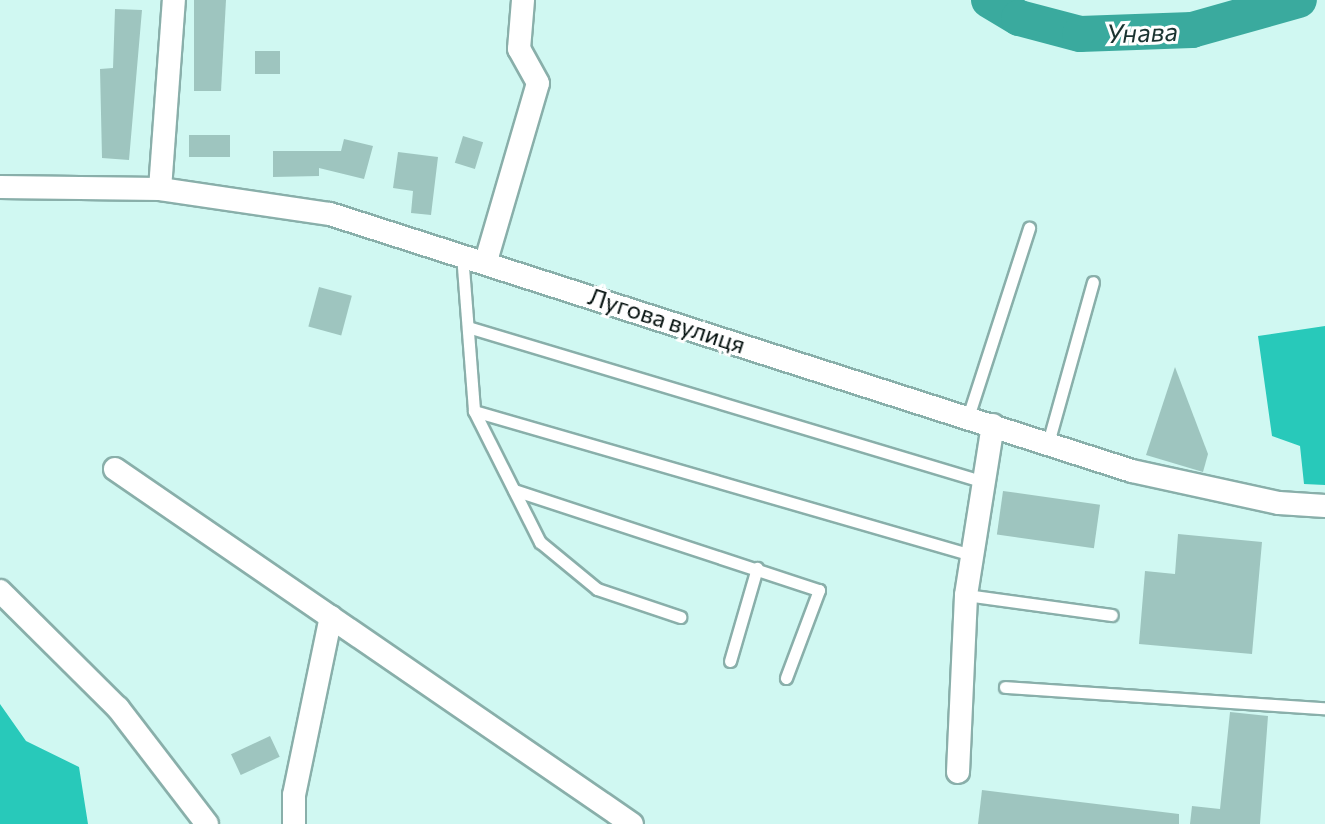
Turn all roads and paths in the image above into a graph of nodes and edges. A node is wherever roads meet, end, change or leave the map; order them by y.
1 (174, 0) edge
2 (523, 0) edge
3 (0, 187) edge
4 (160, 189) junction
5 (1029, 228) dead end
6 (462, 254) junction
7 (486, 261) junction
8 (1093, 282) dead end
9 (471, 328) junction
10 (474, 411) junction
11 (968, 417) junction
12 (993, 425) junction
13 (1048, 443) junction
14 (115, 469) dead end
15 (984, 482) junction
16 (514, 490) junction
17 (1325, 506) edge
18 (972, 555) junction
19 (757, 568) junction
20 (0, 591) edge
21 (966, 595) junction
22 (1112, 615) dead end
23 (331, 617) junction
24 (680, 617) dead end
25 (730, 661) dead end
26 (786, 678) dead end
27 (1005, 687) dead end
28 (1325, 708) edge
29 (958, 772) dead end
30 (207, 824) edge
31 (294, 824) edge
32 (632, 824) edge

1 - 4 street
2 - 7 street
3 - 4 street, Лугова вулиця
4 - 6 street, Лугова вулиця
5 - 11 lane
6 - 7 street, Лугова вулиця
6 - 9 lane
7 - 11 street, Лугова вулиця
8 - 13 lane
9 - 10 lane
9 - 15 lane
10 - 16 lane
10 - 18 lane
11 - 12 street, Лугова вулиця
12 - 13 street, Лугова вулиця
12 - 15 street
13 - 17 street, Лугова вулиця
14 - 23 street
15 - 18 street
16 - 19 lane
16 - 24 lane
18 - 21 street
19 - 25 lane
19 - 26 lane
20 - 30 street
21 - 22 lane
21 - 29 street
23 - 31 street
23 - 32 street
27 - 28 lane

